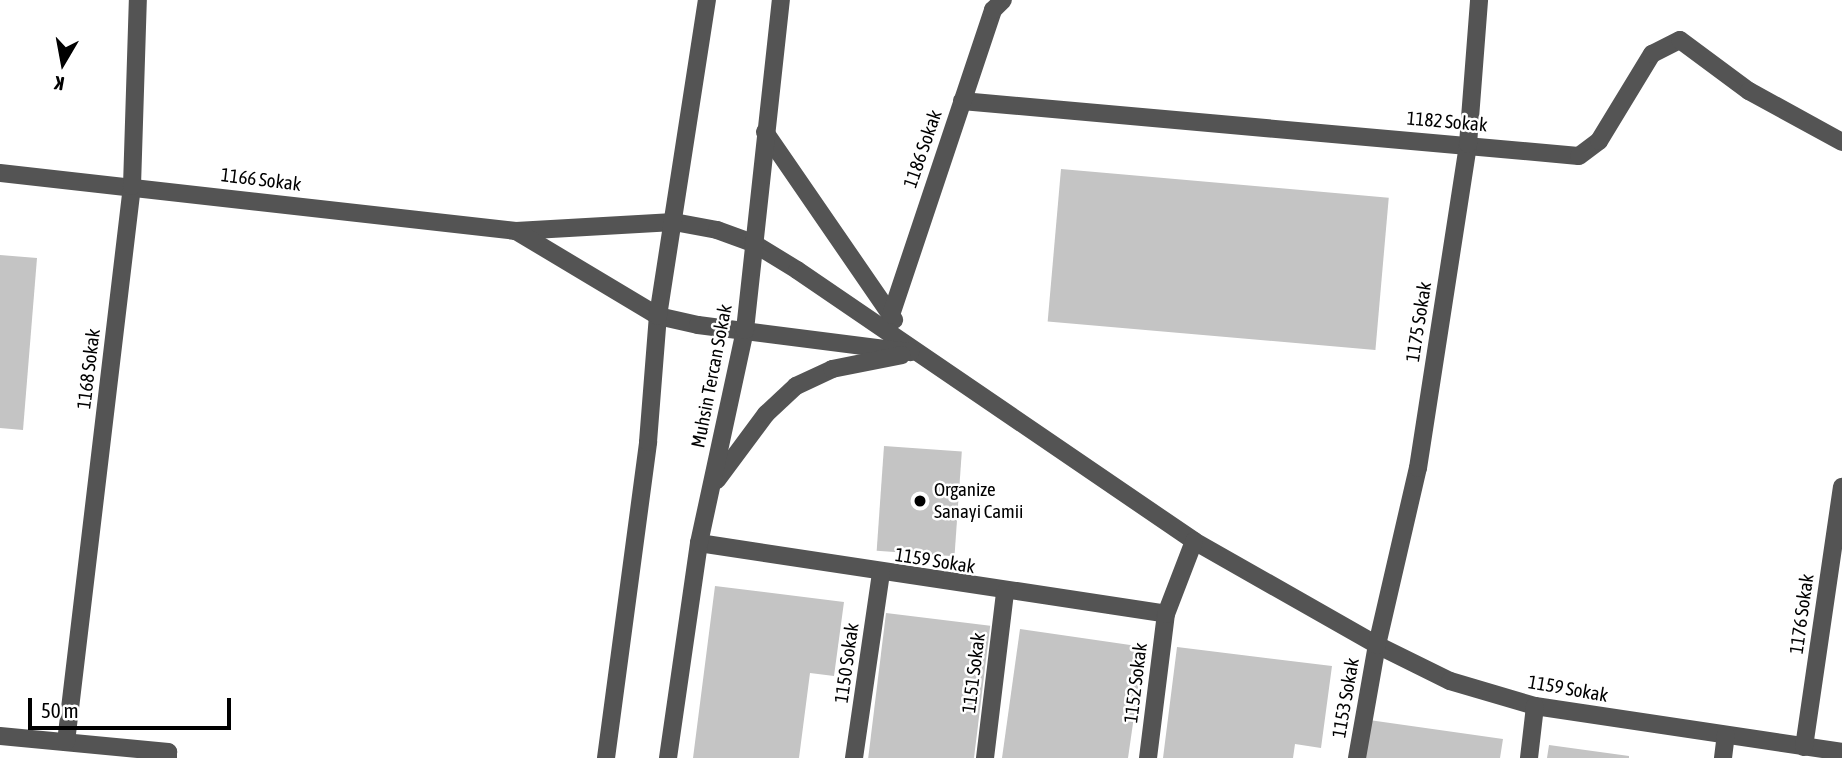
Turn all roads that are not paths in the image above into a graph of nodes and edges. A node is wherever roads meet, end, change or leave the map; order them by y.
1 (138, 0) edge
2 (707, 0) edge
3 (781, 0) edge
4 (1003, 0) edge
5 (1479, 0) edge
6 (962, 101) junction
7 (765, 132) junction
8 (1842, 142) edge
9 (1468, 144) junction
10 (0, 173) edge
11 (132, 186) junction
12 (674, 222) junction
13 (516, 231) junction
14 (753, 243) junction
15 (891, 314) junction
16 (658, 316) junction
17 (745, 330) junction
18 (915, 352) junction
19 (1842, 487) edge
20 (711, 488) junction
21 (1194, 541) junction
22 (699, 543) junction
23 (881, 574) junction
24 (1005, 592) junction
25 (1166, 614) junction
26 (1377, 646) junction
27 (1535, 706) junction
28 (1726, 735) junction
29 (0, 736) edge
30 (66, 742) junction
31 (1804, 747) junction
32 (1842, 752) edge
33 (168, 755) edge
34 (606, 758) edge
35 (668, 758) edge
36 (854, 758) edge
37 (985, 758) edge
38 (1148, 758) edge
39 (1357, 758) edge
40 (1529, 758) edge
41 (1723, 758) edge

1 - 11 street, 1168 Sokak
2 - 12 street
3 - 7 street, Muhsin Tercan Sokak
4 - 6 street, 1186 Sokak
5 - 9 street, 1175 Sokak
6 - 9 street, 1182 Sokak
6 - 15 street, 1186 Sokak
7 - 14 street, Muhsin Tercan Sokak
7 - 15 street
8 - 9 street, 1182 Sokak
9 - 26 street, 1175 Sokak
10 - 11 street, 1166 Sokak
11 - 13 street, 1166 Sokak
11 - 30 street, 1168 Sokak
12 - 13 street, 1166 Sokak
12 - 14 street, 1166 Sokak
12 - 16 street
13 - 16 street, 1166 Sokak
14 - 17 street, Muhsin Tercan Sokak
14 - 18 street, 1166 Sokak
15 - 18 street
16 - 17 street, 1166 Sokak
16 - 34 street
17 - 18 street, 1166 Sokak
17 - 20 street, Muhsin Tercan Sokak
18 - 20 street
18 - 21 street, 1159 Sokak
19 - 31 street, 1176 Sokak
20 - 22 street, Muhsin Tercan Sokak
21 - 25 street, 1152 Sokak
21 - 26 street, 1159 Sokak
22 - 23 street, 1159 Sokak
22 - 35 street, Muhsin Tercan Sokak
23 - 24 street, 1159 Sokak
23 - 36 street, 1150 Sokak
24 - 25 street, 1159 Sokak
24 - 37 street, 1151 Sokak
25 - 38 street, 1152 Sokak
26 - 27 street, 1159 Sokak
26 - 39 street, 1153 Sokak
27 - 28 street, 1159 Sokak
27 - 40 street
28 - 31 street, 1159 Sokak
28 - 41 street
29 - 30 street
30 - 33 street
31 - 32 street, 1159 Sokak

